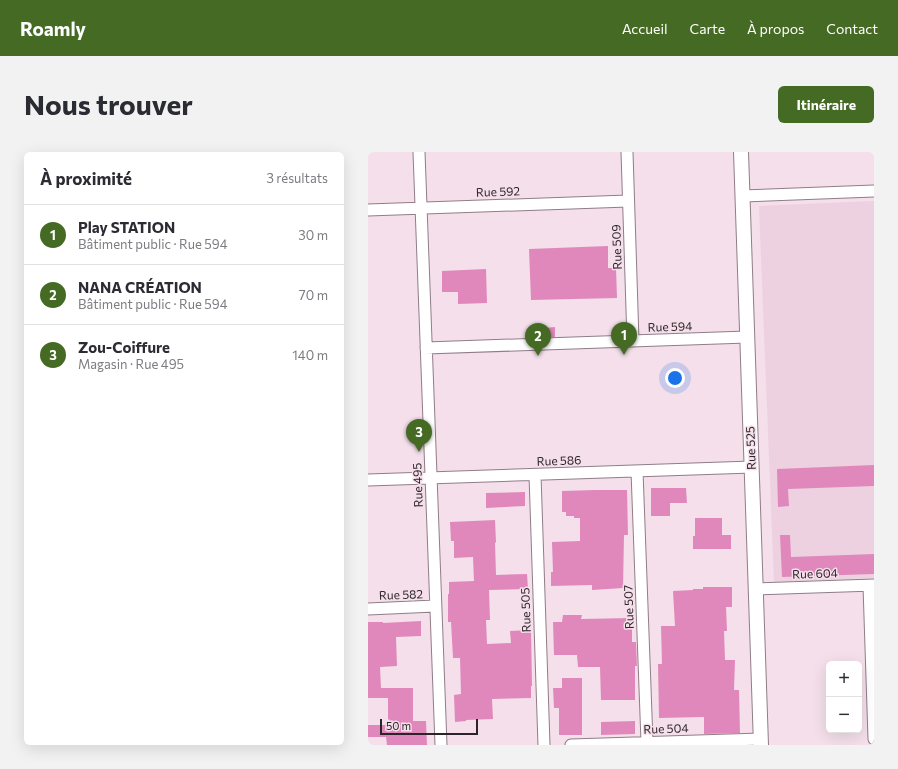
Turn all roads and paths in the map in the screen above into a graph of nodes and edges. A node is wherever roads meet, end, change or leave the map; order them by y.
1 (419, 152) edge
2 (627, 152) edge
3 (741, 152) edge
4 (874, 191) edge
5 (742, 196) junction
6 (628, 201) junction
7 (421, 208) junction
8 (368, 210) edge
9 (747, 337) junction
10 (633, 341) junction
11 (426, 348) junction
12 (752, 467) junction
13 (638, 471) junction
14 (535, 475) junction
15 (431, 478) junction
16 (368, 480) edge
17 (871, 586) edge
18 (756, 589) junction
19 (436, 606) junction
20 (368, 609) edge
21 (874, 739) edge
22 (647, 742) junction
23 (761, 742) edge
24 (441, 745) edge
25 (544, 745) edge
26 (571, 745) edge

1 - 7 street, Rue 495
2 - 6 street, Rue 509
3 - 5 street, Rue 525
4 - 5 street
5 - 9 street, Rue 525
6 - 7 street, Rue 592
6 - 10 street, Rue 509
7 - 8 street, Rue 592
7 - 11 street, Rue 495
9 - 10 street, Rue 594
9 - 12 street, Rue 525
10 - 11 street, Rue 594
11 - 15 street, Rue 495
12 - 13 street, Rue 586
12 - 18 street, Rue 525
13 - 14 street, Rue 586
13 - 22 street, Rue 507
14 - 15 street, Rue 586
14 - 25 street, Rue 505
15 - 16 street, Rue 586
15 - 19 street, Rue 495
17 - 18 street, Rue 604
17 - 21 street
18 - 23 street, Rue 525
19 - 20 street, Rue 582
19 - 24 street, Rue 495
22 - 23 street, Rue 504
22 - 26 street, Rue 504

